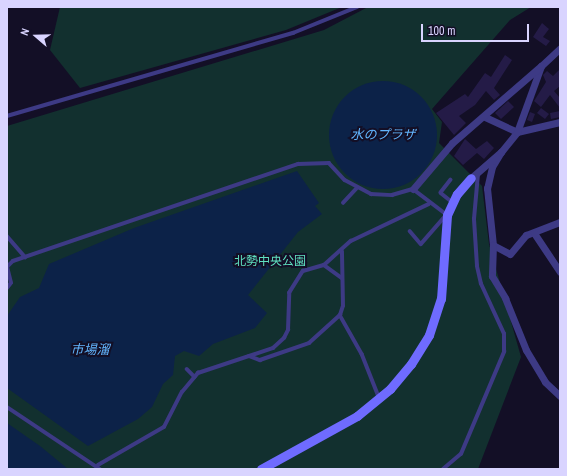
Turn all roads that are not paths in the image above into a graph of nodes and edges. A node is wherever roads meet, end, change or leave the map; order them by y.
1 (357, 7) edge
2 (560, 48) edge
3 (541, 66) junction
4 (7, 116) edge
5 (485, 117) junction
6 (560, 122) edge
7 (517, 132) junction
8 (501, 152) junction
9 (478, 171) junction
10 (471, 178) joint
11 (451, 180) dead end
12 (357, 188) junction
13 (414, 189) junction
14 (453, 202) junction
15 (343, 203) dead end
16 (429, 204) junction
17 (447, 214) junction
18 (560, 222) edge
19 (410, 231) dead end
20 (534, 233) junction
21 (7, 236) edge
22 (493, 245) junction
23 (342, 252) junction
24 (25, 257) junction
25 (324, 265) junction
26 (560, 272) edge
27 (342, 278) junction
28 (7, 288) edge
29 (340, 315) junction
30 (249, 356) junction
31 (187, 369) dead end
32 (195, 377) junction
33 (560, 396) edge
34 (379, 399) junction
35 (7, 407) edge
36 (99, 467) edge
37 (261, 469) edge
38 (443, 469) edge

1 - 4 lane
2 - 3 street
3 - 5 street
3 - 7 street
5 - 7 street
5 - 13 street
6 - 7 street
7 - 8 street
8 - 9 street
8 - 22 street
9 - 10 street
9 - 38 lane
10 - 14 street
11 - 14 lane
12 - 13 lane
12 - 15 lane
12 - 24 lane
13 - 16 lane
14 - 17 street
16 - 17 lane
16 - 23 lane
17 - 19 lane
17 - 34 street
18 - 20 street
20 - 22 street
20 - 26 street
21 - 24 lane
22 - 33 street
23 - 25 lane
23 - 27 lane
24 - 28 lane
25 - 27 lane
25 - 30 lane
27 - 29 lane
29 - 30 lane
29 - 34 lane
30 - 32 lane
31 - 32 lane
32 - 36 lane
34 - 37 street
35 - 36 lane

